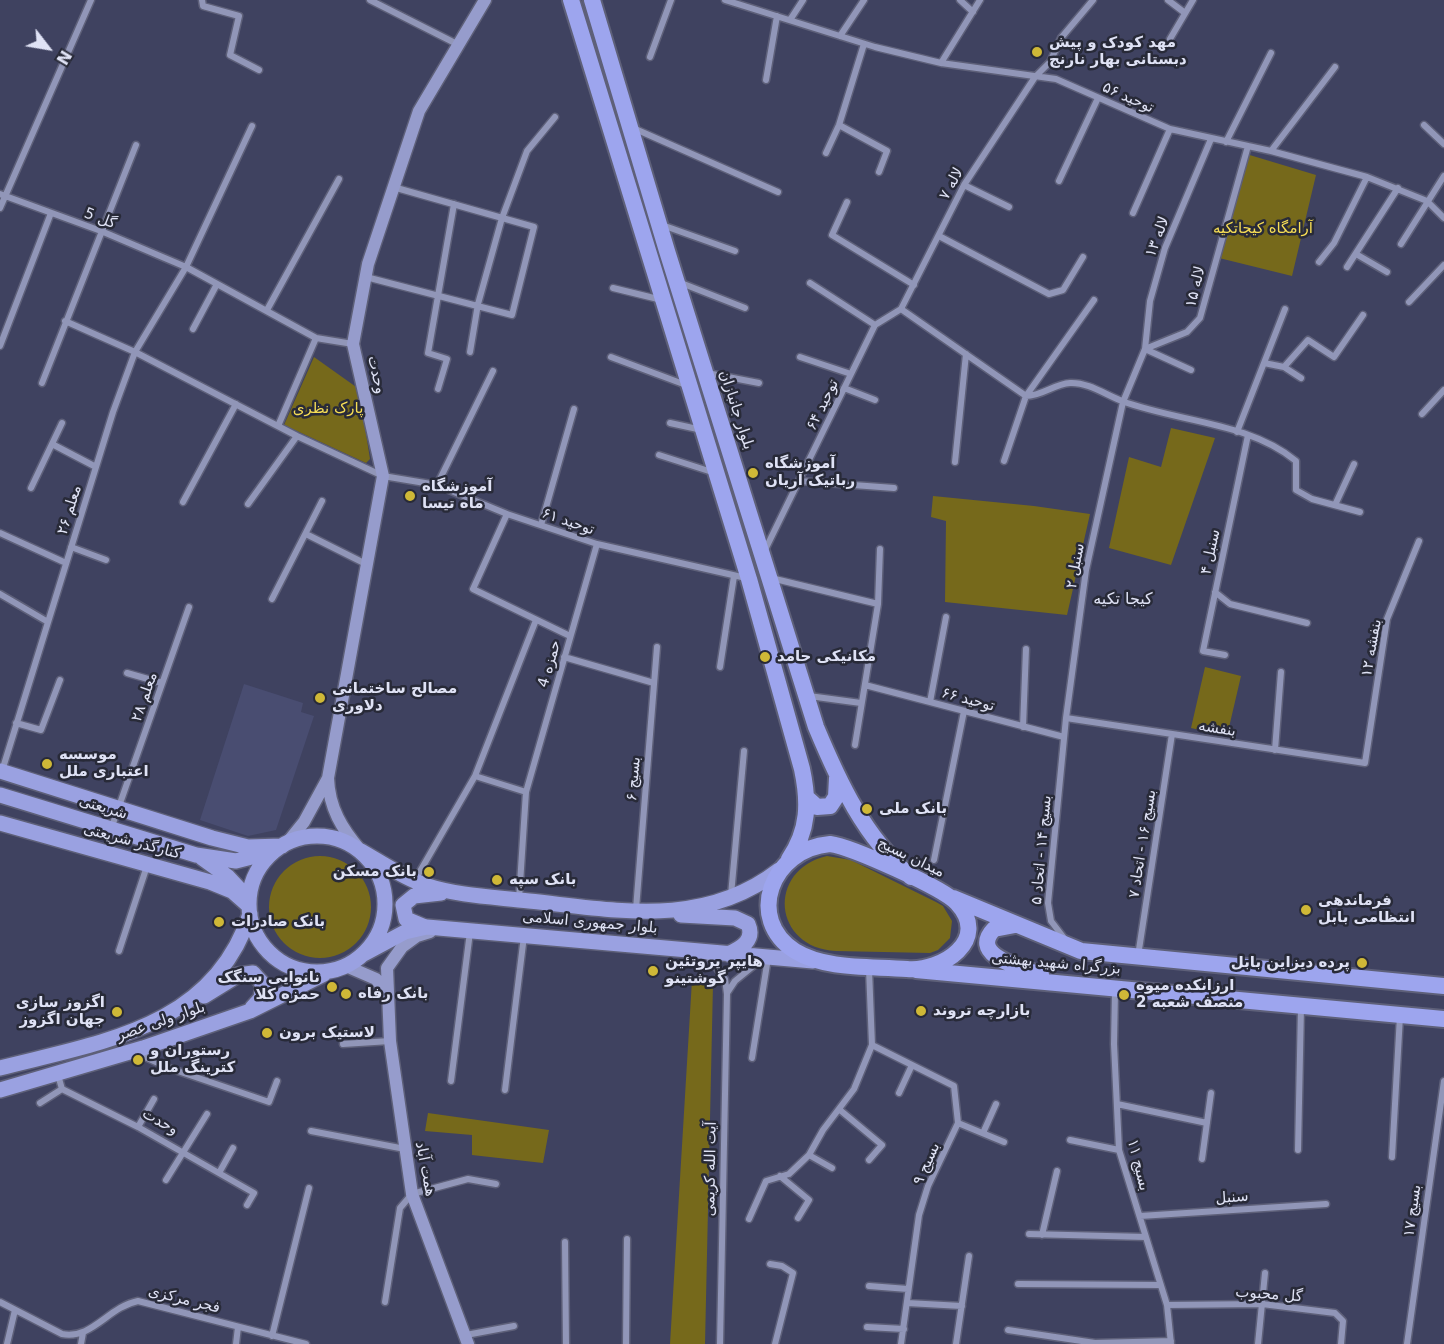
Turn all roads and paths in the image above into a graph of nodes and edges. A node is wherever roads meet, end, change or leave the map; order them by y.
1 (91, 0) edge
2 (370, 0) edge
3 (485, 0) edge
4 (571, 0) edge
5 (592, 0) edge
6 (671, 0) edge
7 (725, 0) edge
8 (803, 0) edge
9 (864, 0) edge
10 (960, 0) edge
11 (980, 0) edge
12 (1093, 0) edge
13 (1168, 0) edge
14 (1193, 0) edge
15 (202, 3) edge
16 (973, 12) junction
17 (1185, 13) junction
18 (777, 16) junction
19 (790, 20) junction
20 (840, 36) junction
21 (1170, 39) dead end
22 (457, 44) junction
23 (864, 44) junction
24 (1271, 53) dead end
25 (650, 57) dead end
26 (940, 63) junction
27 (1335, 67) dead end
28 (259, 70) dead end
29 (1035, 77) junction
30 (766, 80) dead end
31 (1098, 98) junction
32 (555, 117) dead end
33 (839, 125) junction
34 (1424, 125) dead end
35 (252, 126) dead end
36 (631, 127) junction
37 (1170, 129) junction
38 (1211, 139) junction
39 (1226, 142) junction
40 (1444, 144) edge
41 (136, 145) dead end
42 (1248, 146) junction
43 (1271, 150) junction
44 (826, 153) dead end
45 (879, 171) dead end
46 (1444, 176) edge
47 (1367, 177) junction
48 (339, 179) dead end
49 (1059, 181) dead end
50 (964, 185) junction
51 (393, 187) junction
52 (1398, 188) junction
53 (778, 192) dead end
54 (2, 195) edge
55 (1427, 201) junction
56 (847, 202) dead end
57 (454, 204) junction
58 (1009, 207) dead end
59 (0, 208) edge
60 (51, 213) junction
61 (1133, 213) dead end
62 (502, 218) junction
63 (1444, 218) edge
64 (658, 223) junction
65 (101, 231) junction
66 (939, 236) junction
67 (1401, 244) dead end
68 (735, 251) dead end
69 (1356, 254) junction
70 (1083, 257) dead end
71 (1319, 262) dead end
72 (1444, 265) edge
73 (186, 267) junction
74 (1347, 267) dead end
75 (1387, 272) dead end
76 (365, 277) junction
77 (676, 281) junction
78 (218, 284) junction
79 (810, 284) dead end
80 (914, 285) junction
81 (613, 288) dead end
82 (438, 295) junction
83 (662, 300) junction
84 (1094, 300) dead end
85 (1409, 302) dead end
86 (478, 304) junction
87 (745, 308) dead end
88 (901, 309) junction
89 (1285, 309) dead end
90 (267, 310) junction
91 (1363, 315) dead end
92 (65, 321) junction
93 (875, 325) junction
94 (193, 329) dead end
95 (316, 338) junction
96 (353, 344) junction
97 (0, 346) edge
98 (1144, 349) junction
99 (135, 352) junction
100 (470, 352) dead end
101 (966, 354) junction
102 (611, 357) dead end
103 (800, 357) dead end
104 (1264, 363) junction
105 (1284, 367) junction
106 (1191, 370) dead end
107 (493, 371) dead end
108 (705, 373) junction
109 (851, 374) junction
110 (1301, 378) dead end
111 (42, 383) dead end
112 (759, 383) dead end
113 (689, 386) junction
114 (844, 388) junction
115 (438, 389) dead end
116 (1444, 390) edge
117 (1026, 396) junction
118 (875, 400) dead end
119 (1123, 402) junction
120 (236, 404) junction
121 (574, 409) dead end
122 (1422, 414) dead end
123 (62, 423) dead end
124 (670, 423) dead end
125 (278, 426) junction
126 (703, 430) junction
127 (1237, 432) junction
128 (1248, 435) junction
129 (297, 436) junction
130 (52, 444) junction
131 (659, 455) dead end
132 (1004, 461) dead end
133 (955, 462) dead end
134 (1354, 464) dead end
135 (96, 466) junction
136 (716, 474) junction
137 (383, 476) junction
138 (799, 481) junction
139 (437, 485) junction
140 (31, 488) dead end
141 (894, 488) dead end
142 (322, 501) dead end
143 (183, 502) dead end
144 (248, 504) dead end
145 (1335, 505) junction
146 (1360, 512) dead end
147 (507, 514) junction
148 (541, 525) junction
149 (0, 533) edge
150 (306, 534) junction
151 (1419, 541) dead end
152 (597, 544) junction
153 (71, 547) junction
154 (880, 549) dead end
155 (763, 555) junction
156 (106, 560) dead end
157 (66, 562) junction
158 (366, 564) junction
159 (741, 577) junction
160 (770, 578) junction
161 (1215, 592) junction
162 (0, 594) edge
163 (272, 599) dead end
164 (878, 604) junction
165 (189, 607) dead end
166 (946, 617) dead end
167 (536, 620) junction
168 (48, 622) junction
169 (1307, 623) dead end
170 (570, 636) junction
171 (657, 647) dead end
172 (1026, 649) dead end
173 (1225, 655) dead end
174 (564, 657) junction
175 (720, 667) dead end
176 (1281, 672) dead end
177 (127, 673) dead end
178 (60, 680) dead end
179 (162, 683) junction
180 (654, 683) junction
181 (865, 685) junction
182 (805, 695) junction
183 (930, 702) junction
184 (861, 703) junction
185 (964, 711) junction
186 (1066, 718) junction
187 (16, 723) junction
188 (1023, 727) junction
189 (1172, 734) junction
190 (1064, 737) junction
191 (855, 745) dead end
192 (1275, 750) junction
193 (744, 751) dead end
194 (1365, 763) joint
195 (1, 771) edge
196 (475, 776) junction
197 (328, 778) junction
198 (837, 778) junction
199 (526, 792) junction
200 (0, 795) edge
201 (807, 798) junction
202 (118, 808) junction
203 (0, 823) edge
204 (111, 829) junction
205 (282, 846) junction
206 (361, 851) junction
207 (196, 855) junction
208 (934, 860) dead end
209 (784, 865) junction
210 (147, 866) junction
211 (911, 877) junction
212 (415, 881) junction
213 (450, 892) junction
214 (947, 895) junction
215 (730, 898) junction
216 (519, 899) junction
217 (250, 910) junction
218 (640, 913) junction
219 (1016, 925) junction
220 (435, 928) junction
221 (471, 931) junction
222 (524, 936) junction
223 (119, 951) dead end
224 (1081, 951) junction
225 (704, 952) junction
226 (728, 954) junction
227 (362, 955) junction
228 (766, 957) junction
229 (1138, 957) junction
230 (820, 962) junction
231 (346, 966) junction
232 (869, 966) junction
233 (916, 970) junction
234 (327, 972) junction
235 (1066, 983) junction
236 (1444, 986) edge
237 (1115, 988) junction
238 (386, 992) junction
239 (727, 994) junction
240 (1301, 1005) junction
241 (250, 1011) junction
242 (172, 1013) junction
243 (1400, 1014) junction
244 (1444, 1019) edge
245 (390, 1041) junction
246 (343, 1044) dead end
247 (872, 1045) junction
248 (143, 1048) junction
249 (752, 1058) dead end
250 (912, 1065) junction
251 (0, 1068) edge
252 (278, 1081) dead end
253 (451, 1081) dead end
254 (1444, 1081) edge
255 (60, 1082) junction
256 (0, 1090) edge
257 (505, 1090) dead end
258 (900, 1093) dead end
259 (1212, 1093) dead end
260 (154, 1099) dead end
261 (40, 1103) dead end
262 (996, 1104) dead end
263 (1117, 1104) junction
264 (840, 1110) junction
265 (207, 1114) dead end
266 (958, 1123) junction
267 (1207, 1123) junction
268 (138, 1127) junction
269 (311, 1131) dead end
270 (983, 1133) junction
271 (1070, 1140) dead end
272 (1004, 1142) dead end
273 (233, 1148) dead end
274 (405, 1149) junction
275 (1119, 1150) junction
276 (1298, 1150) dead end
277 (184, 1153) junction
278 (809, 1155) junction
279 (1392, 1157) dead end
280 (1202, 1159) dead end
281 (869, 1161) dead end
282 (832, 1168) dead end
283 (1057, 1171) dead end
284 (219, 1173) junction
285 (780, 1176) junction
286 (166, 1180) dead end
287 (496, 1184) dead end
288 (309, 1188) dead end
289 (412, 1194) junction
290 (1326, 1204) dead end
291 (247, 1205) dead end
292 (1140, 1216) junction
293 (798, 1218) dead end
294 (749, 1219) dead end
295 (1029, 1234) dead end
296 (1042, 1234) junction
297 (1146, 1237) junction
298 (627, 1239) dead end
299 (565, 1242) dead end
300 (969, 1256) dead end
301 (770, 1264) dead end
302 (1265, 1273) dead end
303 (1018, 1284) dead end
304 (1160, 1284) junction
305 (869, 1286) dead end
306 (908, 1289) junction
307 (0, 1302) edge
308 (385, 1302) dead end
309 (907, 1303) junction
310 (1262, 1304) junction
311 (1167, 1305) junction
312 (962, 1306) junction
313 (15, 1310) junction
314 (514, 1326) dead end
315 (238, 1327) junction
316 (867, 1327) dead end
317 (904, 1329) junction
318 (1008, 1330) dead end
319 (83, 1333) junction
320 (272, 1336) junction
321 (467, 1339) edge
322 (291, 1342) edge
323 (1171, 1342) edge
324 (7, 1344) edge
325 (81, 1344) edge
326 (236, 1344) edge
327 (306, 1344) edge
328 (566, 1344) edge
329 (626, 1344) edge
330 (720, 1344) edge
331 (775, 1344) edge
332 (901, 1344) edge
333 (956, 1344) edge
334 (1258, 1344) edge
335 (1341, 1344) edge
336 (1407, 1344) edge

1 - 54 street
2 - 22 street
3 - 22 main road, وحدت
4 - 83 highway
5 - 36 highway, بلوار جانبازان
6 - 25 street
7 - 18 street, توحید ۵۶
8 - 19 street
9 - 20 street
10 - 16 street
11 - 16 street
12 - 29 street, لاله ۷
13 - 17 street
14 - 17 street
15 - 28 street
16 - 26 street
17 - 21 street
18 - 19 street, توحید ۵۶
18 - 30 street
19 - 20 street, توحید ۵۶
20 - 23 street, توحید ۵۶
22 - 51 main road, وحدت
23 - 26 street, توحید ۵۶
23 - 33 street
24 - 39 street
26 - 29 street, توحید ۵۶
27 - 43 street
29 - 31 street, توحید ۵۶
29 - 50 street, لاله ۷
31 - 37 street, توحید ۵۶
31 - 49 street
32 - 62 street
33 - 44 street
33 - 45 street
34 - 40 street
35 - 73 street, معلم ۲۶
36 - 53 street
36 - 64 highway, بلوار جانبازان
37 - 38 street, توحید ۵۶
37 - 61 street
38 - 39 street, توحید ۵۶
38 - 98 street, لاله ۱۳
39 - 42 street, توحید ۵۶
41 - 65 street
42 - 43 street, توحید ۵۶
42 - 98 street, لاله ۱۵
43 - 47 street, توحید ۵۶
46 - 55 street
47 - 52 street, توحید ۵۶
47 - 71 street
48 - 90 street
50 - 58 street
50 - 66 street, لاله ۷
51 - 57 street
51 - 76 main road, وحدت
52 - 55 street, توحید ۵۶
52 - 69 street
54 - 59 street
54 - 60 street, گل 5
55 - 63 street, توحید ۵۶
55 - 67 street
56 - 80 street
57 - 62 street
57 - 82 street
60 - 65 street, گل 5
60 - 97 street
62 - 86 street
62 - 86 street
64 - 68 street
64 - 77 highway, بلوار جانبازان
65 - 73 street, گل 5
65 - 92 street
66 - 70 street
66 - 80 street, لاله ۷
69 - 74 street
69 - 75 street
72 - 85 street
73 - 78 street, گل 5
73 - 99 street, معلم ۲۶
76 - 82 street
76 - 96 main road, وحدت
77 - 87 street
77 - 108 highway, بلوار جانبازان
78 - 90 street, گل 5
78 - 94 street
79 - 93 street
80 - 88 street, لاله ۷
81 - 83 street
82 - 86 street
82 - 115 street
83 - 113 highway
84 - 117 street
86 - 100 street
88 - 93 street
88 - 101 street
89 - 104 street
90 - 95 street, گل 5
91 - 105 street
92 - 99 street, توحید ۶۱
92 - 111 street
93 - 109 street, توحید ۶۴
95 - 96 street
95 - 125 street
96 - 137 main road, وحدت
98 - 106 street
98 - 119 street
99 - 120 street, توحید ۶۱
99 - 135 street, معلم ۲۶
101 - 117 street
101 - 133 street
102 - 113 street
103 - 109 street
104 - 105 street
104 - 127 street
105 - 110 street
107 - 139 street
108 - 112 street
108 - 155 highway, بلوار جانبازان
109 - 114 street, توحید ۶۴
113 - 126 highway
114 - 118 street
114 - 138 street, توحید ۶۴
116 - 122 street
117 - 119 street
117 - 132 street
119 - 127 street
119 - 186 street, سنبل ۲
120 - 125 street, توحید ۶۱
120 - 143 street
121 - 148 street
123 - 130 street
124 - 126 street
125 - 129 street, توحید ۶۱
126 - 136 highway
127 - 128 street
128 - 145 street
128 - 161 street, سنبل ۴
129 - 137 street, توحید ۶۱
129 - 144 street
130 - 135 street
130 - 140 street
131 - 136 street
134 - 145 street
135 - 153 street, معلم ۲۶
136 - 159 highway
137 - 139 street, توحید ۶۱
137 - 158 main road, وحدت
138 - 141 street
138 - 155 street, توحید ۶۴
139 - 147 street, توحید ۶۱
142 - 150 street
145 - 146 street
147 - 148 street, توحید ۶۱
147 - 167 street
148 - 152 street, توحید ۶۱
149 - 157 street
150 - 158 street
150 - 163 street
151 - 194 street, بنفشه ۱۲
152 - 159 street, توحید ۶۱
152 - 170 street, حمزه 4
153 - 156 street
153 - 157 street, معلم ۲۶
154 - 164 street
155 - 160 highway, بلوار جانبازان
157 - 168 street, معلم ۲۶
158 - 197 main road, وحدت
159 - 175 street
159 - 201 highway
160 - 164 street
160 - 182 highway, بلوار جانبازان
161 - 169 street
161 - 173 street, سنبل ۴
162 - 168 street
164 - 181 street
165 - 179 street, معلم ۲۸
166 - 183 street
167 - 170 street
167 - 196 street
168 - 187 street, معلم ۲۶
170 - 174 street, حمزه 4
171 - 180 street, بسیج ۶
172 - 188 street
174 - 180 street
174 - 199 street, حمزه 4
176 - 192 street
177 - 179 street
178 - 187 street
179 - 202 street, معلم ۲۸
180 - 218 street, بسیج ۶
181 - 183 street, توحید ۶۶
181 - 184 street
182 - 184 street
182 - 198 highway, بلوار جانبازان
183 - 185 street, توحید ۶۶
184 - 191 street
185 - 188 street, توحید ۶۶
185 - 208 street
186 - 189 street, بنفشه
186 - 190 street, سنبل ۲
187 - 195 street, معلم ۲۶
188 - 190 street, توحید ۶۶
189 - 192 street, بنفشه
189 - 229 street, بسیج ۱۶ - اتحاد ۷
190 - 224 street, بسیج ۱۴ - اتحاد ۵
192 - 194 street, بنفشه
193 - 215 street
195 - 202 main road, کنارگذر شریعتی
196 - 199 street
196 - 212 street
197 - 205 main road, وحدت
197 - 206 main road, وحدت
198 - 201 highway
198 - 211 highway, بلوار جانبازان
199 - 216 street, حمزه 4
200 - 204 main road, شریعتی
201 - 209 highway
202 - 204 street, معلم ۲۸
202 - 205 main road, کنارگذر شریعتی
203 - 210 main road, کنارگذر شریعتی
204 - 207 main road, شریعتی
205 - 206 main road
205 - 207 main road
205 - 217 main road
206 - 212 main road, بلوار جمهوری اسلامی
206 - 227 main road
207 - 217 main road
209 - 211 highway, میدان بسیج
209 - 215 main road, بلوار جمهوری اسلامی
209 - 230 highway, میدان بسیج
210 - 217 main road, کنارگذر شریعتی
210 - 223 street
211 - 214 highway, میدان بسیج
212 - 213 main road, بلوار جمهوری اسلامی
213 - 216 main road, بلوار جمهوری اسلامی
213 - 220 main road
214 - 219 highway, بزرگراه شهید بهشتی
214 - 233 highway, میدان بسیج
215 - 218 main road, بلوار جمهوری اسلامی
216 - 218 main road, بلوار جمهوری اسلامی
217 - 234 main road
217 - 242 main road, بلوار ولی عصر
218 - 226 main road
219 - 224 highway, بزرگراه شهید بهشتی
219 - 235 highway
220 - 221 main road, بلوار جمهوری اسلامی
220 - 227 main road, بلوار جمهوری اسلامی
220 - 238 main road, همت آباد
221 - 222 main road, بلوار جمهوری اسلامی
221 - 253 street
222 - 225 main road, بلوار جمهوری اسلامی
222 - 257 street
224 - 229 highway, بزرگراه شهید بهشتی
225 - 226 main road, بلوار جمهوری اسلامی
225 - 239 street, آیت الله کریمی
226 - 228 main road, بلوار جمهوری اسلامی
227 - 231 main road
228 - 230 main road, بلوار جمهوری اسلامی
228 - 239 street
228 - 249 street
229 - 236 highway, بزرگراه شهید بهشتی
230 - 232 highway, میدان بسیج
231 - 234 main road
231 - 238 main road
232 - 233 highway, میدان بسیج
232 - 247 street
233 - 235 highway, بزرگراه شهید بهشتی
234 - 241 main road, بلوار ولی عصر
235 - 237 highway, بزرگراه شهید بهشتی
237 - 240 highway, بزرگراه شهید بهشتی
237 - 263 street, بسیج ۱۱
238 - 245 main road, همت آباد
239 - 330 street, آیت الله کریمی
240 - 243 highway, بزرگراه شهید بهشتی
240 - 276 street
241 - 242 main road
241 - 248 main road, بلوار ولی عصر
242 - 251 main road, بلوار ولی عصر
243 - 244 highway, بزرگراه شهید بهشتی
243 - 279 street
245 - 246 street
245 - 274 main road, همت آباد
247 - 250 street
247 - 264 street
248 - 252 street
248 - 255 main road, بلوار ولی عصر
250 - 258 street
250 - 266 street
254 - 336 street, بسیج ۱۷
255 - 256 main road, بلوار ولی عصر
255 - 261 street
255 - 268 street, وحدت
259 - 267 street
260 - 268 street
262 - 270 street
263 - 267 street
263 - 275 street, بسیج ۱۱
264 - 278 street
264 - 281 street
265 - 277 street
266 - 270 street
266 - 306 street, بسیج ۹
267 - 280 street
268 - 277 street, وحدت
269 - 274 street
270 - 272 street
271 - 275 street
273 - 284 street
274 - 289 main road, همت آباد
275 - 292 street, بسیج ۱۱
277 - 284 street, وحدت
277 - 286 street
278 - 282 street
278 - 285 street
283 - 296 street
284 - 291 street, وحدت
285 - 293 street
285 - 294 street
287 - 289 street
288 - 320 street
289 - 308 street
289 - 321 main road, همت آباد
290 - 292 street, سنبل
292 - 297 street, بسیج ۱۱
295 - 296 street
296 - 297 street
297 - 304 street, بسیج ۱۱
298 - 329 street
299 - 328 street
300 - 312 street
301 - 331 street
302 - 310 street
303 - 304 street
304 - 311 street, بسیج ۱۱
305 - 306 street
306 - 309 street, بسیج ۹
307 - 313 street
309 - 312 street
309 - 317 street, بسیج ۹
310 - 311 street, گل محبوب
310 - 334 street
310 - 335 street, گل محبوب
311 - 323 street, بسیج ۱۱
312 - 333 street
313 - 319 street
313 - 324 street
314 - 321 street
315 - 319 street, فجر مرکزی
315 - 320 street, فجر مرکزی
315 - 326 street
316 - 317 street
317 - 332 street, بسیج ۹
318 - 323 street
319 - 325 street
320 - 322 street, فجر مرکزی
322 - 327 street, فجر مرکزی

